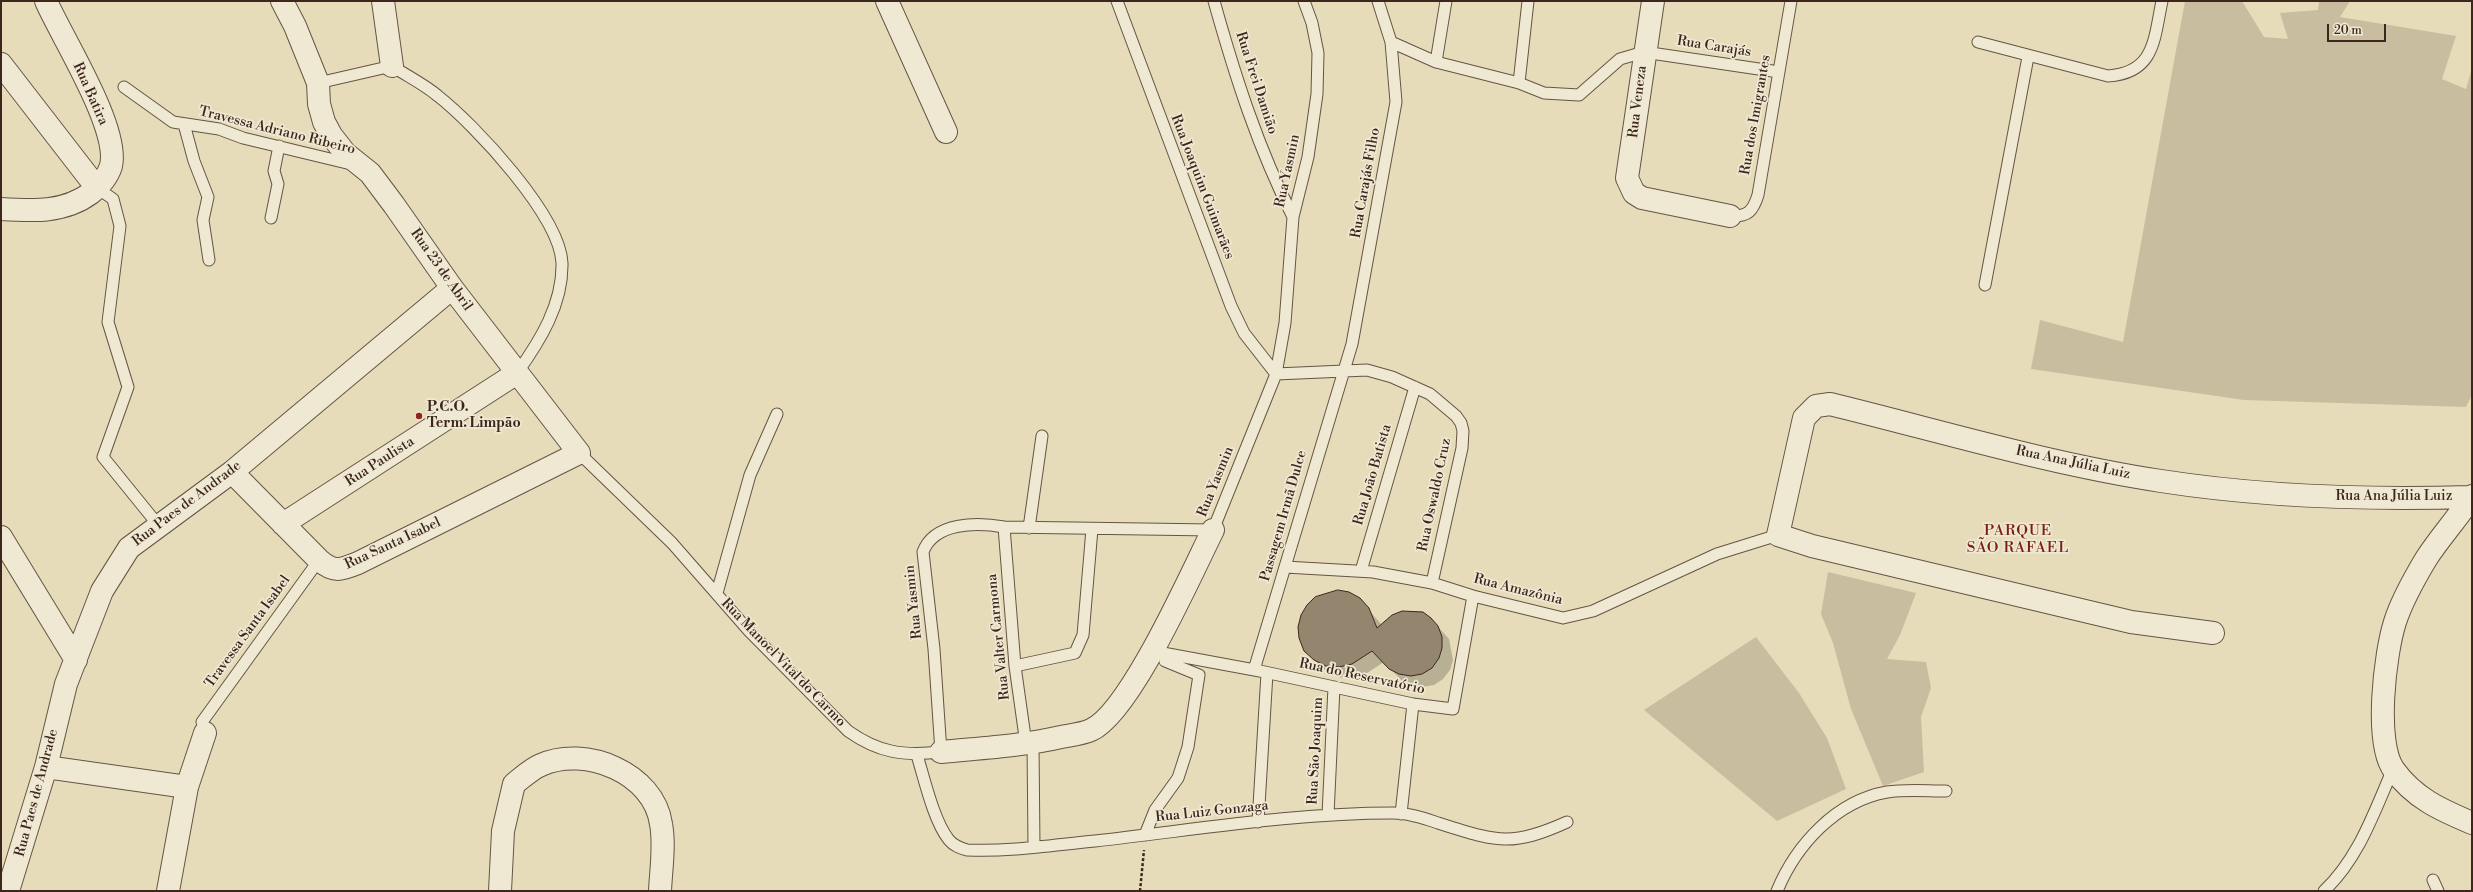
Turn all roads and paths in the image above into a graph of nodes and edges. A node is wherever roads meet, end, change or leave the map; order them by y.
1 (46, 1) edge
2 (282, 1) edge
3 (384, 1) edge
4 (887, 1) edge
5 (1117, 1) edge
6 (1214, 1) edge
7 (1304, 1) edge
8 (1378, 1) edge
9 (1446, 1) edge
10 (1528, 1) edge
11 (1653, 1) edge
12 (1791, 1) edge
13 (2162, 1) edge
14 (1391, 42) junction
15 (1978, 42) dead end
16 (1644, 52) junction
17 (2028, 57) junction
18 (1436, 62) junction
19 (1, 64) edge
20 (392, 66) junction
21 (1779, 72) junction
22 (318, 83) junction
23 (1519, 83) junction
24 (124, 87) dead end
25 (184, 124) junction
26 (946, 132) dead end
27 (279, 146) junction
28 (363, 168) junction
29 (97, 188) junction
30 (1, 209) edge
31 (1730, 216) joint
32 (1293, 217) junction
33 (271, 218) dead end
34 (209, 260) dead end
35 (1985, 286) dead end
36 (452, 288) junction
37 (1343, 370) junction
38 (517, 374) junction
39 (1276, 374) junction
40 (1415, 387) junction
41 (777, 414) dead end
42 (1042, 436) dead end
43 (579, 453) junction
44 (232, 472) junction
45 (2472, 496) edge
46 (283, 524) junction
47 (159, 526) junction
48 (1004, 527) junction
49 (1029, 528) junction
50 (1092, 529) junction
51 (1213, 530) junction
52 (1778, 536) junction
53 (1, 537) edge
54 (319, 560) junction
55 (1285, 567) junction
56 (1360, 572) junction
57 (1432, 583) junction
58 (717, 593) junction
59 (1474, 596) junction
60 (2213, 633) dead end
61 (1159, 653) junction
62 (76, 660) junction
63 (1015, 666) junction
64 (1254, 670) junction
65 (1267, 673) junction
66 (1334, 687) junction
67 (1413, 704) junction
68 (203, 727) joint
69 (1030, 743) junction
70 (940, 752) junction
71 (917, 755) junction
72 (46, 767) junction
73 (2392, 769) junction
74 (187, 787) junction
75 (1946, 791) dead end
76 (1401, 814) junction
77 (1328, 815) junction
78 (1258, 822) junction
79 (1567, 822) dead end
80 (2472, 823) edge
81 (1145, 835) junction
82 (1034, 847) junction
83 (2433, 880) dead end
84 (8, 891) edge
85 (168, 891) edge
86 (500, 891) edge
87 (660, 891) edge
88 (1140, 891) edge
89 (1777, 891) edge
90 (2324, 891) edge
91 (2438, 891) edge

1 - 29 street, Rua Batira
2 - 22 street, Rua 23 de Abril
3 - 20 street
4 - 26 street
5 - 39 lane, Rua Joaquim Guimarães
6 - 32 lane, Rua Frei Damião
7 - 32 lane, Rua Yasmin
8 - 14 lane, Rua Carajás Filho
9 - 18 lane
10 - 23 lane
11 - 16 street, Rua Veneza
12 - 21 lane, Rua dos Imigrantes
13 - 17 lane
14 - 18 lane
14 - 37 lane, Rua Carajás Filho
15 - 17 lane
16 - 21 lane, Rua Carajás
16 - 23 lane
16 - 31 street, Rua Veneza
17 - 35 lane
18 - 23 lane
19 - 29 street
20 - 22 lane
20 - 38 lane
21 - 31 lane, Rua dos Imigrantes
22 - 28 street, Rua 23 de Abril
24 - 25 lane, Travessa Adriano Ribeiro
25 - 27 lane, Travessa Adriano Ribeiro
25 - 34 lane, Travessa Adriano Ribeiro
27 - 28 lane, Travessa Adriano Ribeiro
27 - 33 lane
28 - 36 street, Rua 23 de Abril
29 - 30 street
29 - 47 lane
32 - 39 lane, Rua Yasmin
36 - 38 street, Rua 23 de Abril
36 - 44 street, Rua Paes de Andrade
37 - 39 lane, Rua Oswaldo Cruz
37 - 40 lane, Rua Oswaldo Cruz
37 - 55 lane, Passagem Irmã Dulce
38 - 43 street, Rua 23 de Abril
38 - 46 street, Rua Paulista
39 - 51 lane, Rua Yasmin
40 - 56 lane, Rua João Batista
40 - 57 lane, Rua Oswaldo Cruz
41 - 58 lane
42 - 49 lane
43 - 54 street, Rua Santa Isabel
43 - 58 lane, Rua Manoel Vital do Carmo
44 - 46 street, Rua Santa Isabel
44 - 47 street, Rua Paes de Andrade
45 - 52 street, Rua Ana Júlia Luiz
45 - 73 street
46 - 54 street, Rua Santa Isabel
47 - 62 street, Rua Paes de Andrade
48 - 49 lane, Rua Yasmin
48 - 63 lane, Rua Valter Carmona
48 - 70 lane, Rua Yasmin
49 - 50 lane, Rua Yasmin
50 - 51 lane, Rua Yasmin
50 - 63 lane
51 - 61 street, Rua Manoel Vital do Carmo
52 - 59 lane, Rua Amazônia
52 - 60 street
53 - 62 street
54 - 68 lane, Travessa Santa Isabel
55 - 56 lane, Rua Amazônia
55 - 64 lane, Passagem Irmã Dulce
56 - 57 lane, Rua Amazônia
57 - 59 lane, Rua Amazônia
58 - 71 lane, Rua Manoel Vital do Carmo
59 - 67 lane, Rua do Reservatório
61 - 64 lane, Rua do Reservatório
61 - 69 street, Rua Manoel Vital do Carmo
61 - 81 lane
62 - 72 street, Rua Paes de Andrade
63 - 69 lane, Rua Valter Carmona
64 - 65 lane, Rua do Reservatório
65 - 66 lane, Rua do Reservatório
65 - 78 lane
66 - 67 lane, Rua do Reservatório
66 - 77 lane, Rua São Joaquim
67 - 76 lane
68 - 74 street
69 - 70 street, Rua Manoel Vital do Carmo
69 - 82 lane, Rua Valter Carmona
70 - 71 lane, Rua Manoel Vital do Carmo
71 - 82 lane, Rua Luiz Gonzaga
72 - 74 street
72 - 84 street, Rua Paes de Andrade
73 - 80 street
73 - 90 lane
74 - 85 street
75 - 89 lane
76 - 77 lane, Rua Luiz Gonzaga
76 - 79 lane, Rua Luiz Gonzaga
77 - 78 lane, Rua Luiz Gonzaga
78 - 81 lane, Rua Luiz Gonzaga
81 - 82 lane, Rua Luiz Gonzaga
81 - 88 path
83 - 91 lane
86 - 87 street

